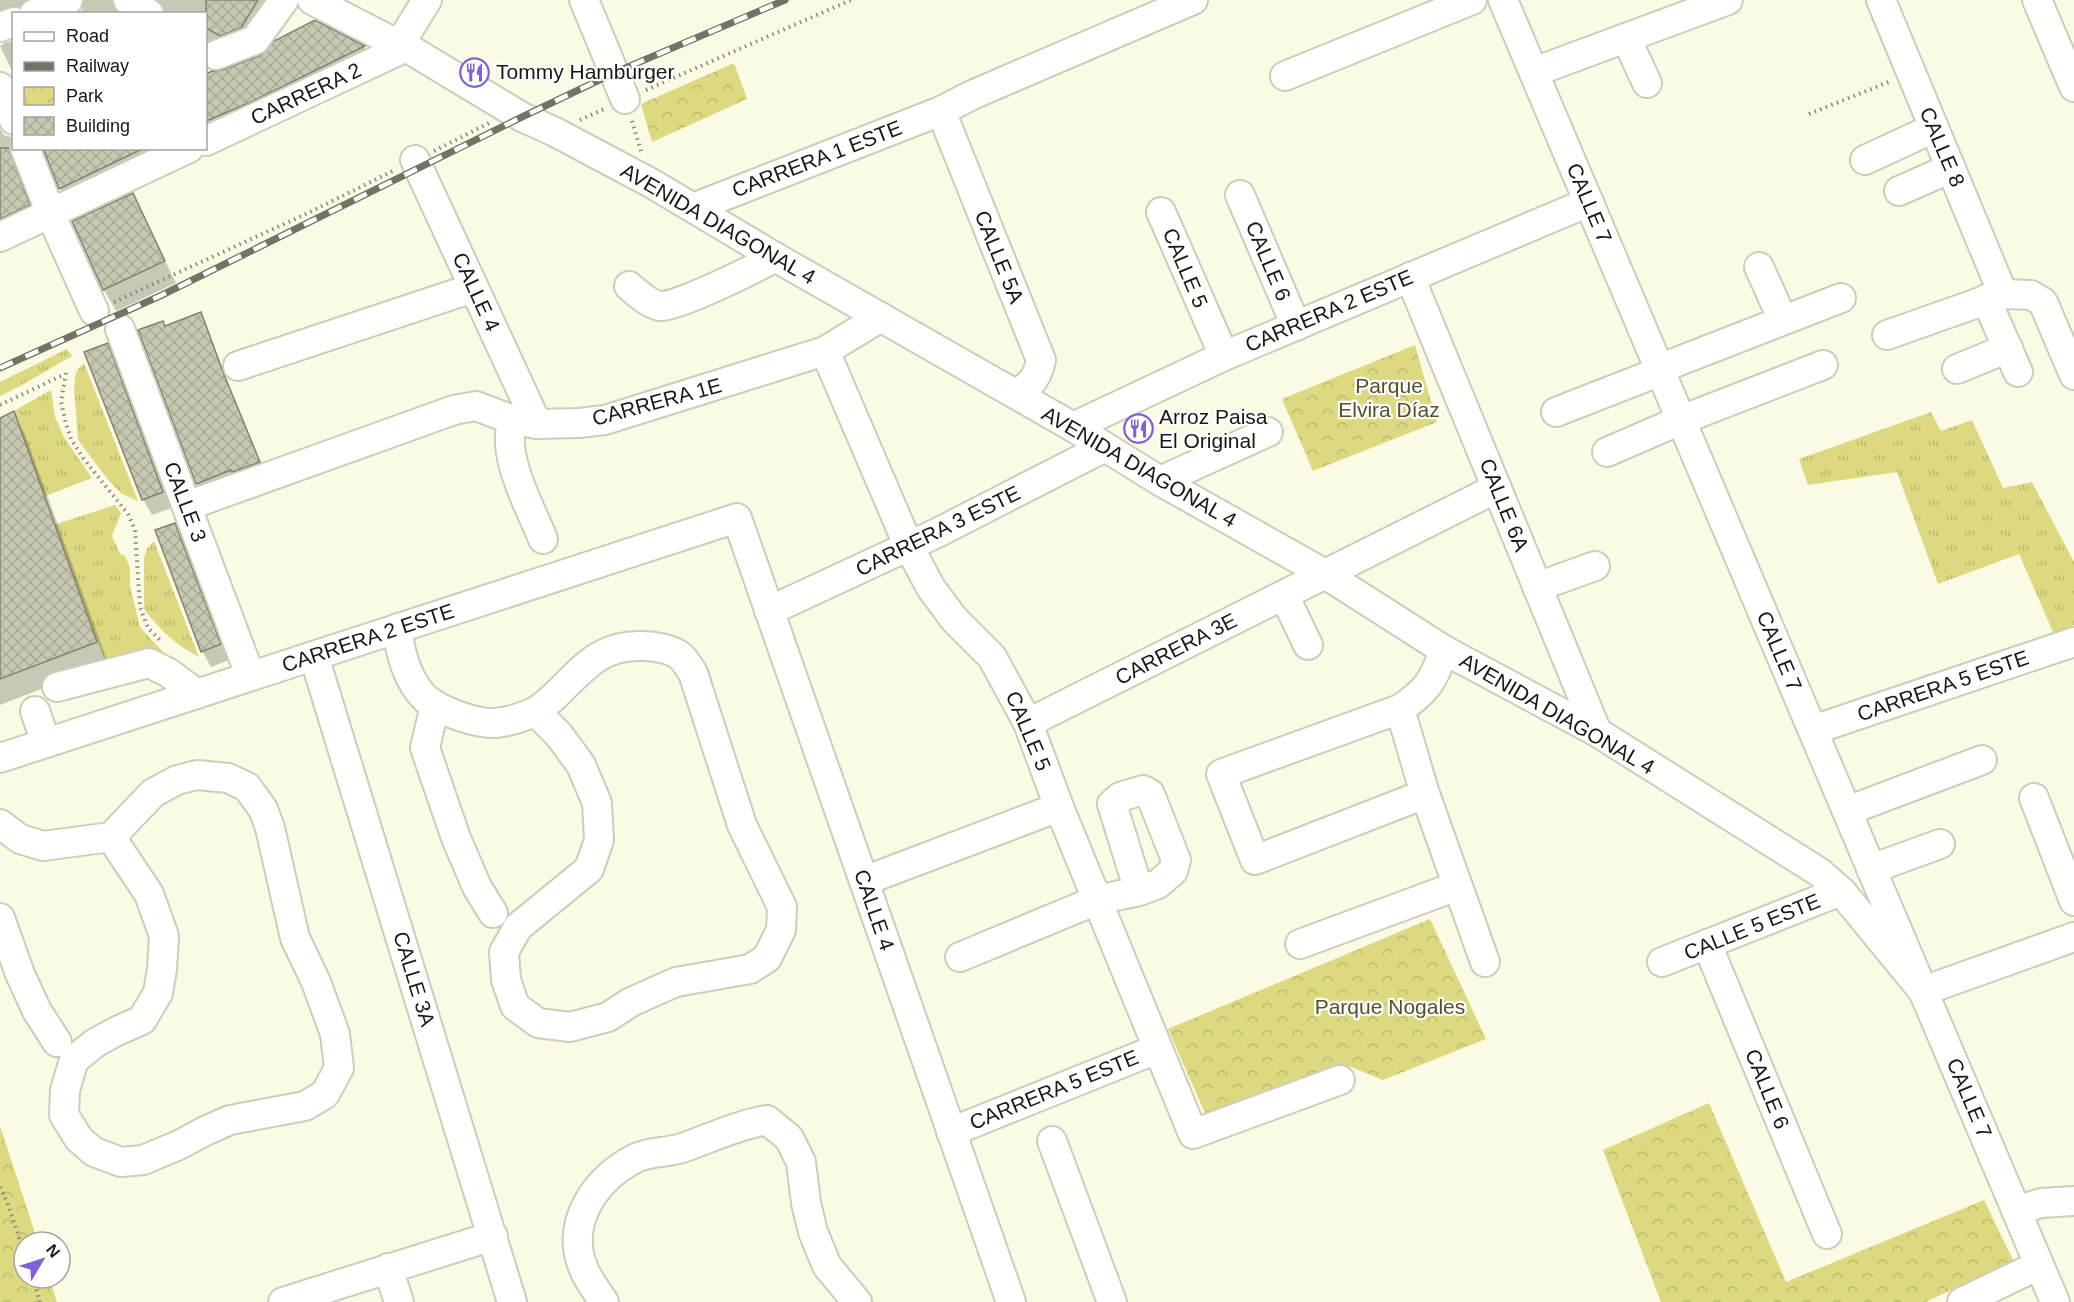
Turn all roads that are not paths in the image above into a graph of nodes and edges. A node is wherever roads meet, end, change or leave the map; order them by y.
1 (68, 0) edge
2 (128, 0) edge
3 (284, 0) edge
4 (312, 0) edge
5 (427, 0) edge
6 (584, 0) edge
7 (1193, 0) edge
8 (1472, 0) edge
9 (1728, 0) edge
10 (1881, 0) edge
11 (2037, 0) edge
12 (1512, 3) edge
13 (39, 12) edge
14 (146, 12) edge
15 (1626, 38) junction
16 (403, 46) junction
17 (216, 55) dead end
18 (1534, 72) junction
19 (1285, 76) dead end
20 (1647, 83) dead end
21 (0, 87) edge
22 (2074, 87) edge
23 (625, 99) road end
24 (941, 111) junction
25 (12, 115) edge
26 (1934, 128) junction
27 (207, 141) edge
28 (26, 150) edge
29 (185, 150) edge
30 (415, 160) road end
31 (1864, 160) dead end
32 (1951, 168) junction
33 (1899, 191) dead end
34 (1240, 195) dead end
35 (1588, 201) junction
36 (693, 208) junction
37 (1161, 212) dead end
38 (52, 213) junction
39 (0, 237) edge
40 (775, 257) junction
41 (1759, 267) dead end
42 (1410, 277) junction
43 (629, 286) dead end
44 (473, 288) junction
45 (1994, 296) junction
46 (1841, 298) dead end
47 (94, 311) road end
48 (881, 317) junction
49 (1296, 327) junction
50 (120, 329) dead end
51 (1887, 335) dead end
52 (825, 351) junction
53 (1224, 356) junction
54 (1657, 362) junction
55 (1823, 365) dead end
56 (238, 366) dead end
57 (1957, 369) dead end
58 (2074, 375) edge
59 (1016, 394) junction
60 (1556, 412) dead end
61 (1681, 420) junction
62 (525, 422) junction
63 (1072, 427) junction
64 (1268, 432) dead end
65 (1105, 447) junction
66 (1607, 452) dead end
67 (1160, 481) junction
68 (1497, 488) junction
69 (187, 506) junction
70 (737, 518) joint
71 (543, 538) dead end
72 (909, 547) junction
73 (1595, 566) dead end
74 (1325, 574) junction
75 (1537, 587) junction
76 (1284, 595) junction
77 (769, 611) junction
78 (398, 628) junction
79 (2074, 642) edge
80 (1308, 645) dead end
81 (1444, 650) junction
82 (314, 656) junction
83 (250, 675) junction
84 (57, 687) dead end
85 (197, 694) junction
86 (435, 705) junction
87 (1400, 709) junction
88 (35, 711) dead end
89 (536, 711) junction
90 (1028, 723) junction
91 (1813, 730) junction
92 (1597, 732) junction
93 (46, 743) junction
94 (0, 758) edge
95 (1982, 760) dead end
96 (1425, 794) junction
97 (2034, 798) dead end
98 (1059, 807) junction
99 (1847, 811) junction
100 (0, 824) edge
101 (111, 837) junction
102 (1940, 844) dead end
103 (1870, 865) junction
104 (1819, 872) junction
105 (864, 881) junction
106 (1457, 886) junction
107 (1139, 891) dead end
108 (1841, 891) junction
109 (1097, 900) junction
110 (2074, 901) edge
111 (493, 913) dead end
112 (0, 918) edge
113 (2074, 937) edge
114 (1300, 944) dead end
115 (1707, 944) junction
116 (960, 957) dead end
117 (1485, 962) dead end
118 (1662, 962) dead end
119 (1923, 991) junction
120 (57, 1042) dead end
121 (1157, 1049) junction
122 (1340, 1080) dead end
123 (951, 1132) junction
124 (1052, 1141) dead end
125 (2074, 1201) edge
126 (2016, 1211) junction
127 (1827, 1234) dead end
128 (493, 1236) junction
129 (2039, 1265) junction
130 (388, 1268) junction
131 (283, 1302) edge
132 (399, 1302) edge
133 (512, 1302) edge
134 (604, 1302) edge
135 (857, 1302) edge
136 (1011, 1302) edge
137 (1112, 1302) edge
138 (1962, 1302) edge
139 (2055, 1302) edge

1 - 13 street
2 - 14 street
3 - 17 street
4 - 16 street, AVENIDA DIAGONAL 4
5 - 16 street
6 - 23 street
7 - 24 street, CARRERA 1 ESTE
8 - 19 street
9 - 15 street
10 - 26 street, CALLE 8
11 - 22 street
12 - 18 street, CALLE 7
15 - 18 street
15 - 20 street
16 - 27 street, CARRERA 2
16 - 36 street, AVENIDA DIAGONAL 4
18 - 35 street, CALLE 7
21 - 25 street
24 - 36 street, CARRERA 1 ESTE
24 - 59 street, CALLE 5A
26 - 31 street
26 - 32 street, CALLE 8
28 - 38 street
29 - 38 street
30 - 44 street, CALLE 4
32 - 33 street
32 - 45 street, CALLE 8
34 - 49 street, CALLE 6
35 - 42 street, CARRERA 2 ESTE
35 - 54 street, CALLE 7
36 - 40 street, AVENIDA DIAGONAL 4
37 - 53 street, CALLE 5
38 - 39 street
38 - 47 street
40 - 43 street
40 - 48 street, AVENIDA DIAGONAL 4
41 - 54 street
42 - 49 street, CARRERA 2 ESTE
42 - 68 street, CALLE 6A
44 - 56 street
44 - 62 street, CALLE 4
45 - 51 street
45 - 57 street, CALLE 8
45 - 58 street
46 - 54 street
48 - 52 street, CARRERA 1E
48 - 59 street, AVENIDA DIAGONAL 4
49 - 53 street, CARRERA 2 ESTE
50 - 69 street, CALLE 3
52 - 62 street, CARRERA 1E
52 - 72 street, CALLE 5
53 - 63 street, CARRERA 2 ESTE
54 - 60 street
54 - 61 street, CALLE 7
55 - 61 street
59 - 63 street, AVENIDA DIAGONAL 4
61 - 66 street
61 - 91 street, CALLE 7
62 - 69 street, CARRERA 1E
62 - 71 street
63 - 65 street, AVENIDA DIAGONAL 4
64 - 67 street
65 - 67 street, AVENIDA DIAGONAL 4
65 - 72 street, CARRERA 3 ESTE
67 - 74 street, AVENIDA DIAGONAL 4
68 - 74 street, CARRERA 3E
68 - 75 street, CALLE 6A
69 - 83 street, CALLE 3
70 - 77 street, CALLE 4
70 - 78 street, CARRERA 2 ESTE
72 - 77 street, CARRERA 3 ESTE
72 - 90 street, CALLE 5
73 - 75 street
74 - 76 street, CARRERA 3E
74 - 81 street, AVENIDA DIAGONAL 4
75 - 92 street, CALLE 6A
76 - 80 street
76 - 90 street, CARRERA 3E
77 - 105 street, CALLE 4
78 - 82 street, CARRERA 2 ESTE
78 - 86 street
79 - 91 street, CARRERA 5 ESTE
81 - 87 street
81 - 92 street, AVENIDA DIAGONAL 4
82 - 83 street, CARRERA 2 ESTE
82 - 128 street, CALLE 3A
83 - 85 street, CARRERA 2 ESTE
84 - 85 street
85 - 93 street, CARRERA 2 ESTE
86 - 89 street
86 - 111 street
87 - 96 street
87 - 96 street
88 - 93 street
89 - 89 street
90 - 98 street, CALLE 5
91 - 99 street, CALLE 7
92 - 104 street, AVENIDA DIAGONAL 4
93 - 94 street, CARRERA 2 ESTE
95 - 99 street
96 - 106 street
97 - 110 street
98 - 105 street
98 - 109 street, CALLE 5
99 - 103 street, CALLE 7
100 - 101 street
101 - 101 street
102 - 103 street
103 - 104 street
103 - 119 street, CALLE 7
104 - 108 street, AVENIDA DIAGONAL 4
105 - 123 street, CALLE 4
106 - 114 street
106 - 117 street
107 - 109 street
108 - 115 street, CALLE 5 ESTE
108 - 119 street, AVENIDA DIAGONAL 4
109 - 116 street
109 - 121 street, CALLE 5
112 - 120 street
113 - 119 street
115 - 118 street, CALLE 5 ESTE
115 - 127 street, CALLE 6
119 - 126 street, CALLE 7
121 - 122 street, CALLE 5
121 - 123 street, CARRERA 5 ESTE
123 - 136 street, CALLE 4
124 - 137 street
125 - 126 street
126 - 129 street, CALLE 7
128 - 130 street
128 - 133 street, CALLE 3A
129 - 138 street
129 - 139 street, CALLE 7
130 - 131 street
130 - 132 street
134 - 135 street

